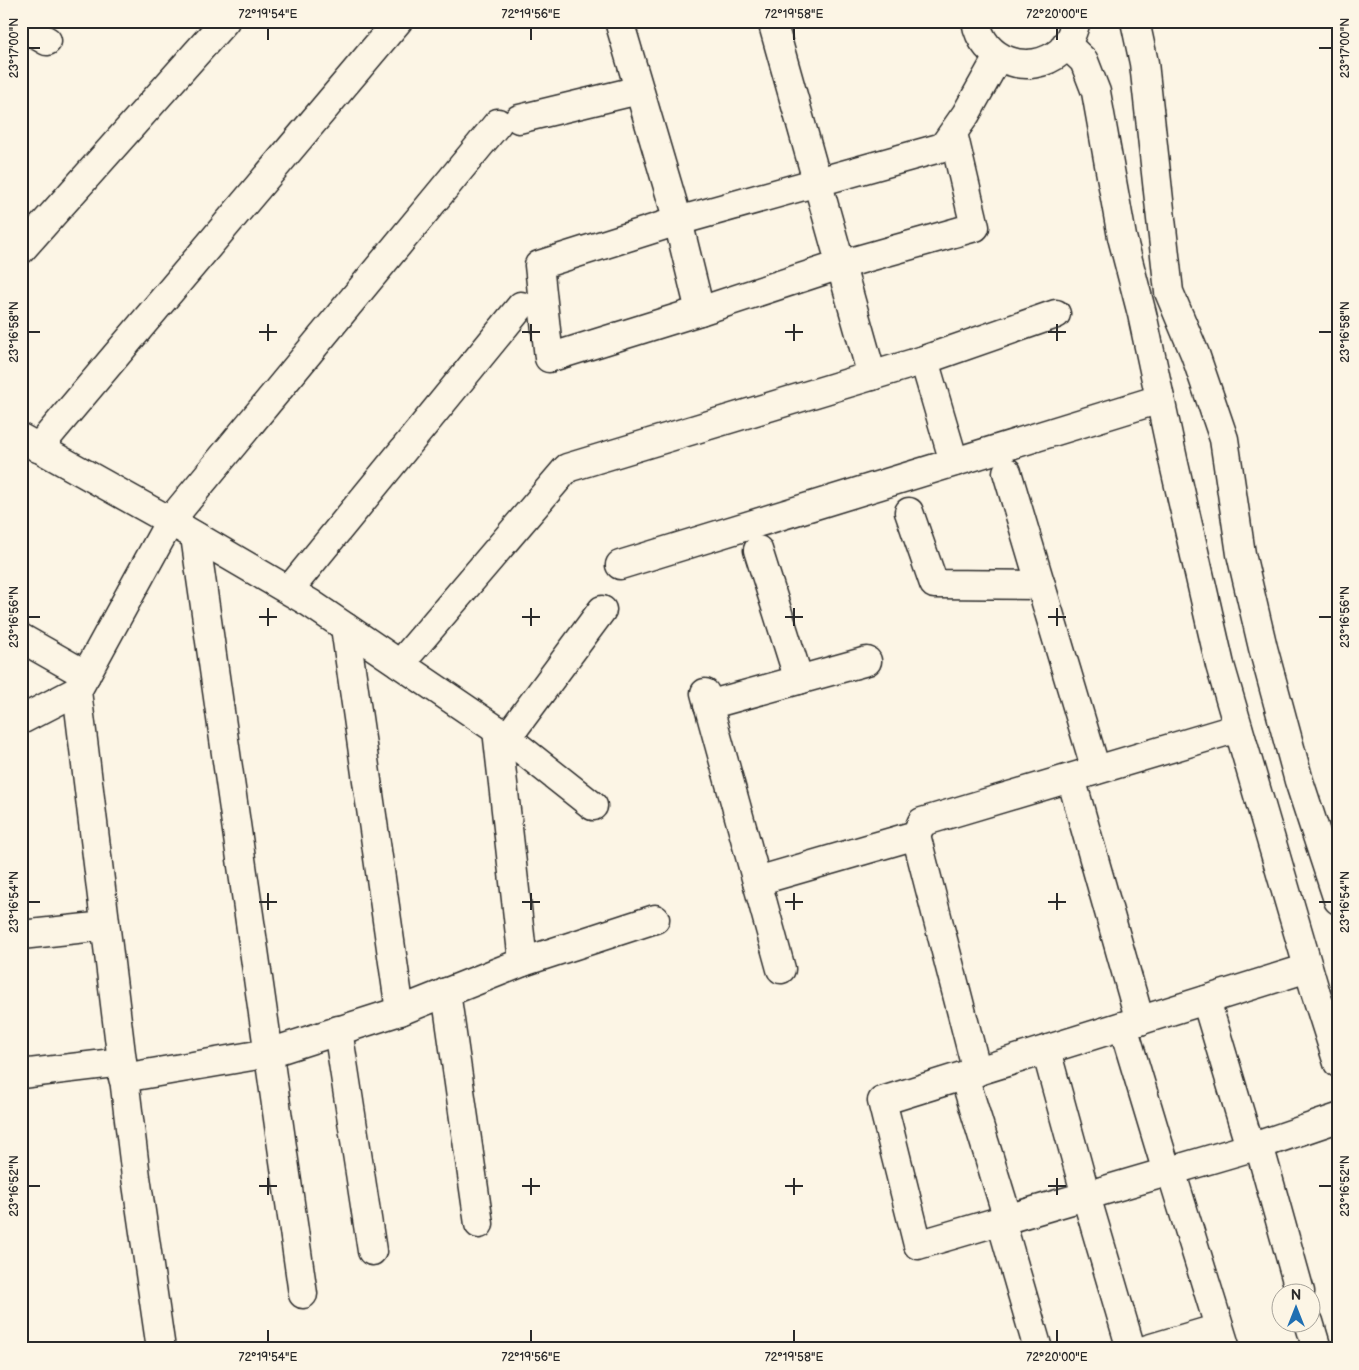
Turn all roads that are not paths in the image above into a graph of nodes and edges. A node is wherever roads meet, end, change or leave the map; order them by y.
1 (225, 21) edge
2 (398, 21) edge
3 (619, 21) edge
4 (772, 21) edge
5 (976, 21) edge
6 (1135, 21) edge
7 (21, 26) edge
8 (1071, 33) edge
9 (47, 41) dead end
10 (998, 57) junction
11 (639, 90) junction
12 (953, 134) junction
13 (817, 183) junction
14 (678, 220) junction
15 (21, 250) edge
16 (840, 265) junction
17 (521, 306) dead end
18 (700, 311) junction
19 (1056, 314) dead end
20 (924, 360) junction
21 (872, 376) junction
22 (1160, 399) junction
23 (26, 442) edge
24 (954, 462) junction
25 (1007, 472) dead end
26 (909, 512) dead end
27 (170, 521) junction
28 (195, 536) junction
29 (758, 550) dead end
30 (620, 565) dead end
31 (1041, 585) junction
32 (289, 590) junction
33 (602, 610) dead end
34 (346, 627) junction
35 (21, 638) edge
36 (867, 661) dead end
37 (400, 664) junction
38 (799, 680) junction
39 (81, 683) junction
40 (21, 720) edge
41 (1238, 728) junction
42 (502, 734) junction
43 (1083, 774) junction
44 (593, 806) dead end
45 (916, 835) junction
46 (757, 880) junction
47 (1338, 900) edge
48 (656, 919) dead end
49 (105, 926) junction
50 (21, 935) edge
51 (523, 962) junction
52 (1308, 968) junction
53 (781, 969) dead end
54 (446, 992) junction
55 (1206, 1000) junction
56 (400, 1011) junction
57 (1132, 1023) junction
58 (338, 1030) junction
59 (1046, 1050) junction
60 (269, 1053) junction
61 (1338, 1063) edge
62 (123, 1070) junction
63 (21, 1074) edge
64 (970, 1074) junction
65 (1338, 1118) edge
66 (1255, 1146) junction
67 (1169, 1172) junction
68 (1086, 1196) junction
69 (1005, 1220) junction
70 (479, 1224) dead end
71 (372, 1251) dead end
72 (1297, 1282) edge
73 (303, 1294) dead end
74 (1312, 1332) edge
75 (1222, 1338) edge
76 (160, 1349) edge
77 (1038, 1349) edge
78 (1131, 1349) edge
79 (1148, 1349) edge
80 (1317, 1349) edge

1 - 15 street
2 - 23 street
3 - 11 street
4 - 13 street
5 - 10 street
6 - 47 street
7 - 9 street
8 - 10 street
8 - 22 street
10 - 12 street
11 - 14 street
11 - 27 street
12 - 13 street
12 - 16 street
13 - 14 street
13 - 16 street
14 - 18 street
14 - 18 street
16 - 18 street
16 - 21 street
17 - 32 street
19 - 20 street
20 - 21 street
20 - 24 street
21 - 37 street
22 - 24 street
22 - 41 street
23 - 27 street
24 - 30 street
25 - 31 street
26 - 31 street
27 - 28 street
27 - 39 street
28 - 32 street
28 - 60 street
29 - 38 street
31 - 43 street
32 - 34 street
33 - 42 street
34 - 37 street
34 - 56 street
35 - 39 street
36 - 38 street
37 - 42 street
38 - 46 street
39 - 40 street
39 - 49 street
41 - 43 street
41 - 52 street
42 - 44 street
42 - 51 street
43 - 45 street
43 - 57 street
45 - 46 street
45 - 64 street
46 - 53 street
48 - 51 street
49 - 50 street
49 - 62 street
51 - 54 street
52 - 55 street
52 - 61 street
54 - 56 street
54 - 70 street
55 - 57 street
55 - 66 street
56 - 58 street
57 - 59 street
57 - 67 street
58 - 60 street
58 - 71 street
59 - 64 street
59 - 68 street
60 - 62 street
60 - 73 street
62 - 63 street
62 - 76 street
64 - 69 street
64 - 69 street
65 - 66 street
66 - 67 street
66 - 72 street
67 - 68 street
67 - 75 street
68 - 69 street
68 - 78 street
69 - 77 street
74 - 80 street
75 - 79 street

